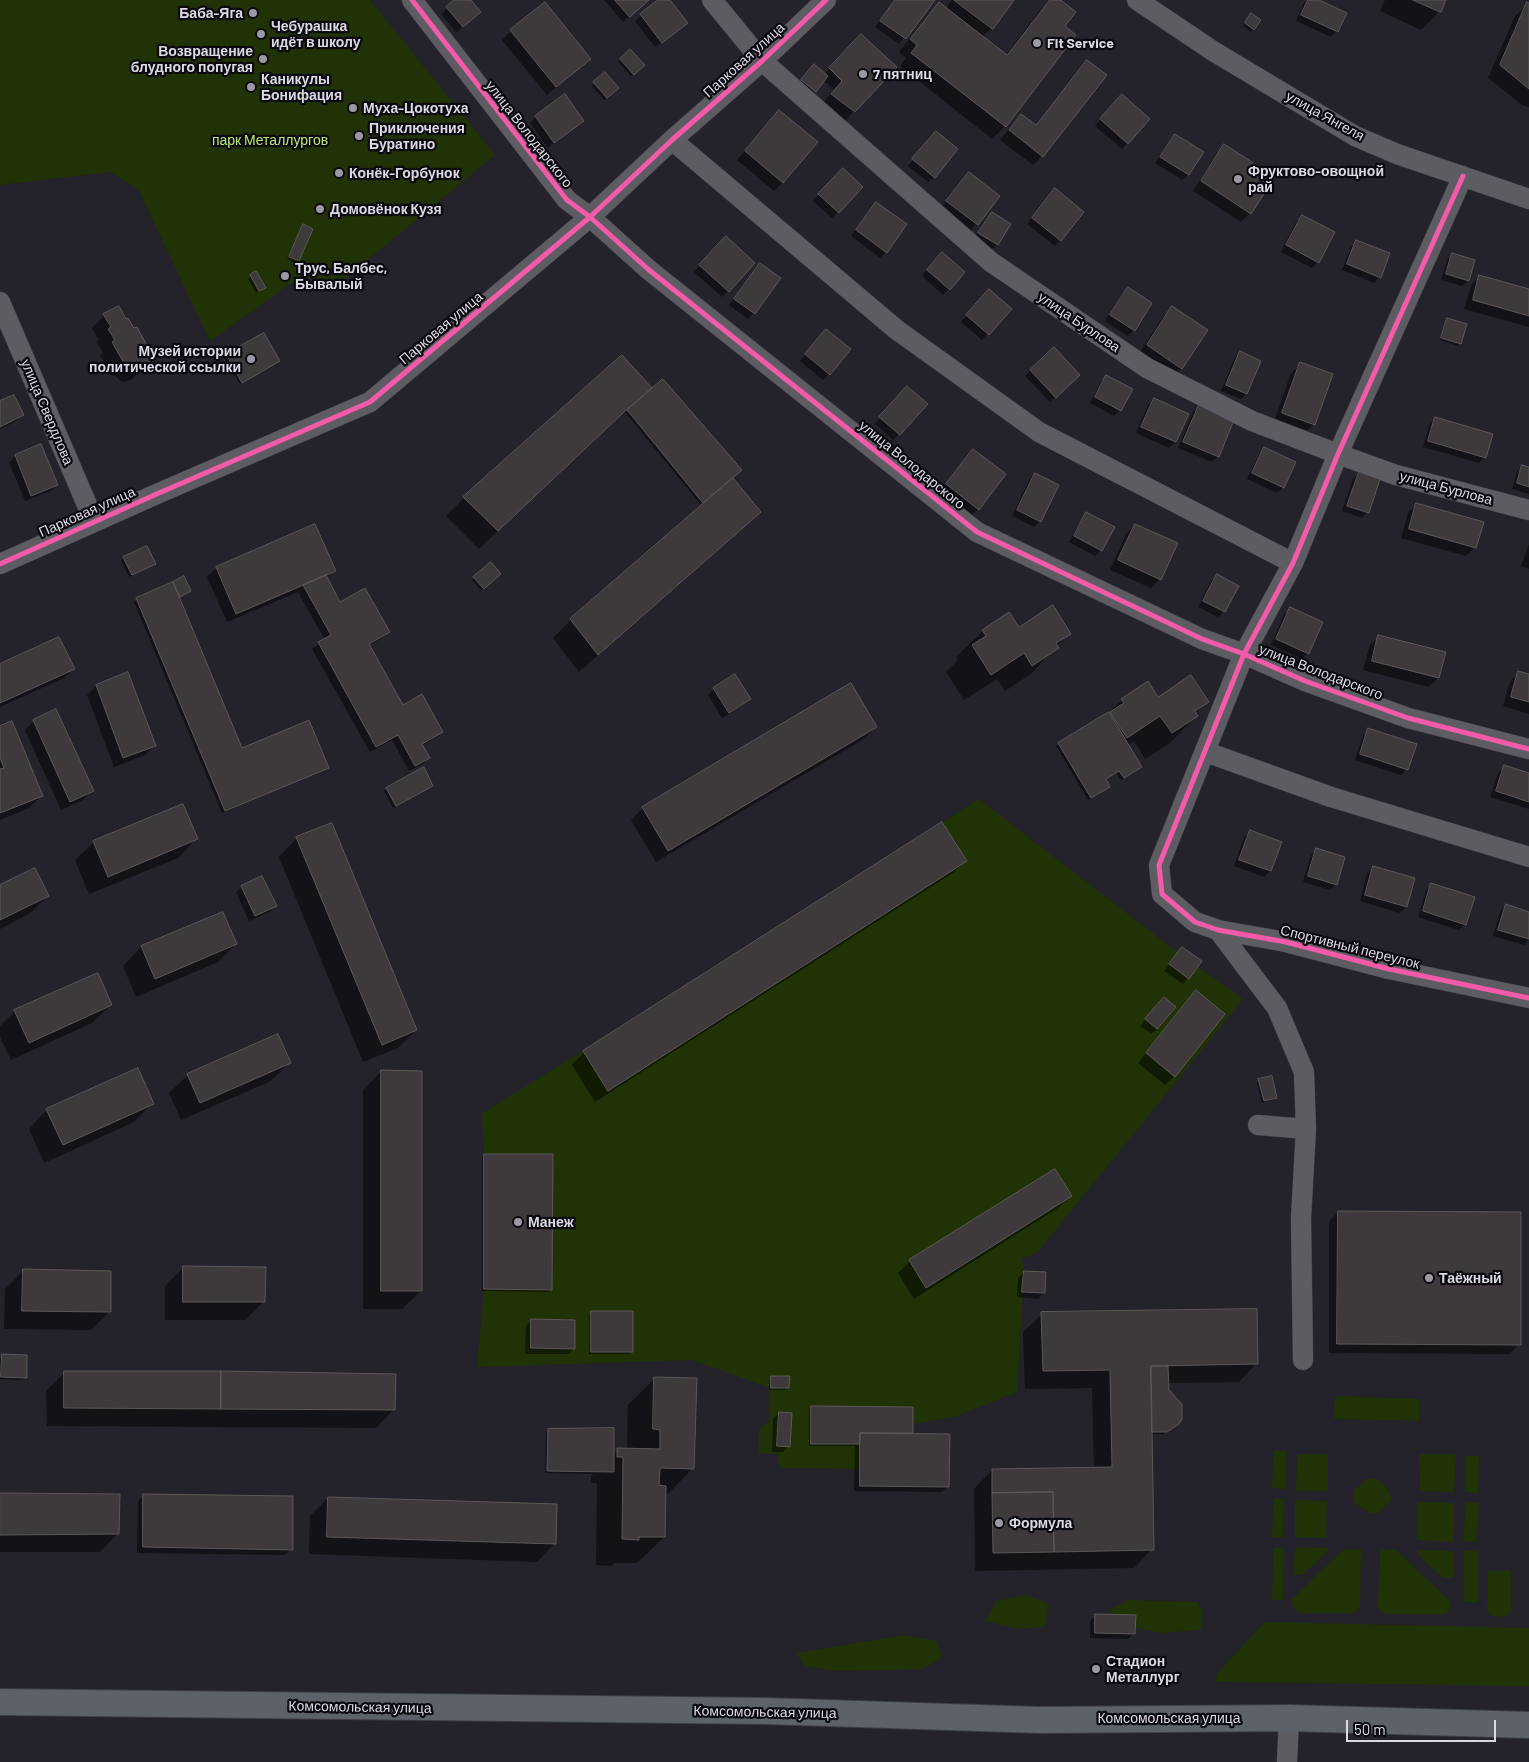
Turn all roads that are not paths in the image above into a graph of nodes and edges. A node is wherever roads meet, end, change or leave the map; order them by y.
1 (412, 0) edge
2 (712, 0) edge
3 (826, 0) edge
4 (1137, 0) edge
5 (762, 61) junction
6 (672, 140) junction
7 (1463, 176) junction
8 (1529, 199) edge
9 (590, 217) junction
10 (0, 302) edge
11 (1338, 454) junction
12 (1529, 510) edge
13 (94, 521) junction
14 (1293, 563) junction
15 (0, 564) edge
16 (1244, 654) junction
17 (1529, 749) edge
18 (1206, 752) junction
19 (1529, 857) edge
20 (1218, 930) junction
21 (1529, 998) edge
22 (1258, 1125) dead end
23 (1306, 1129) junction
24 (1302, 1360) dead end
25 (0, 1702) edge
26 (1288, 1718) junction
27 (1529, 1725) edge
28 (1287, 1762) edge

1 - 9 street, улица Володарского
2 - 5 street, улица Бурлова
3 - 5 street, Парковая улица
4 - 7 street, улица Янгеля
5 - 6 street, Парковая улица
5 - 11 street, улица Бурлова
6 - 9 street, Парковая улица
6 - 14 street
7 - 8 street, улица Янгеля
7 - 11 street, Спортивный переулок
9 - 13 street, Парковая улица
9 - 16 street, улица Володарского
10 - 13 street, улица Свердлова
11 - 12 street, улица Бурлова
11 - 14 street, Спортивный переулок
13 - 15 street, Парковая улица
14 - 16 street, Спортивный переулок
16 - 17 street, улица Володарского
16 - 18 street, Спортивный переулок
18 - 19 street
18 - 20 street, Спортивный переулок
20 - 21 street, Спортивный переулок
20 - 23 street
22 - 23 street
23 - 24 street
25 - 26 main road, Комсомольская улица
26 - 27 main road, Комсомольская улица
26 - 28 street

